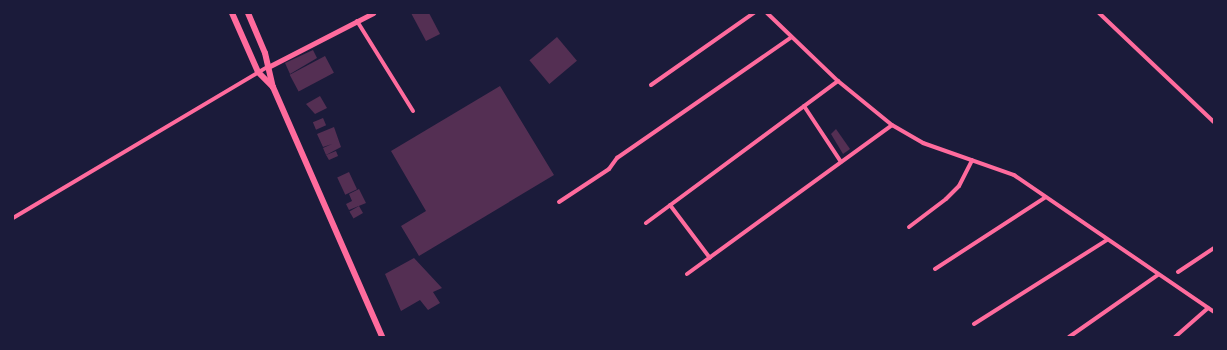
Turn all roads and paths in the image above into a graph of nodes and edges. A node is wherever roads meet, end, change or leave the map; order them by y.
1 (232, 13) edge
2 (248, 13) edge
3 (373, 13) edge
4 (754, 13) edge
5 (769, 13) edge
6 (1099, 13) edge
7 (357, 21) junction
8 (790, 38) junction
9 (270, 66) junction
10 (258, 72) junction
11 (838, 81) junction
12 (651, 85) dead end
13 (273, 87) junction
14 (804, 106) junction
15 (413, 112) dead end
16 (1214, 122) edge
17 (892, 125) junction
18 (972, 160) junction
19 (841, 162) junction
20 (1046, 197) junction
21 (559, 202) dead end
22 (670, 205) junction
23 (13, 218) edge
24 (646, 223) dead end
25 (909, 227) dead end
26 (1107, 240) junction
27 (1214, 248) edge
28 (710, 258) junction
29 (935, 269) dead end
30 (1178, 272) dead end
31 (687, 274) dead end
32 (1158, 275) junction
33 (1208, 308) junction
34 (1214, 312) edge
35 (974, 324) dead end
36 (382, 337) edge
37 (1069, 337) edge
38 (1175, 337) edge

1 - 10 main road
2 - 9 main road
3 - 7 street
4 - 12 street
5 - 8 street
6 - 16 street
7 - 9 street
7 - 15 street
8 - 11 street
8 - 21 street
9 - 10 street
9 - 13 main road
10 - 13 main road
10 - 23 street
11 - 14 street
11 - 17 street
13 - 36 main road
14 - 19 street
14 - 22 street
17 - 18 street
17 - 19 street
18 - 20 street
18 - 25 street
19 - 28 street
20 - 26 street
20 - 29 street
22 - 24 street
22 - 28 street
26 - 32 street
26 - 35 street
27 - 30 street
28 - 31 street
32 - 33 street
32 - 37 street
33 - 34 street
33 - 38 street

